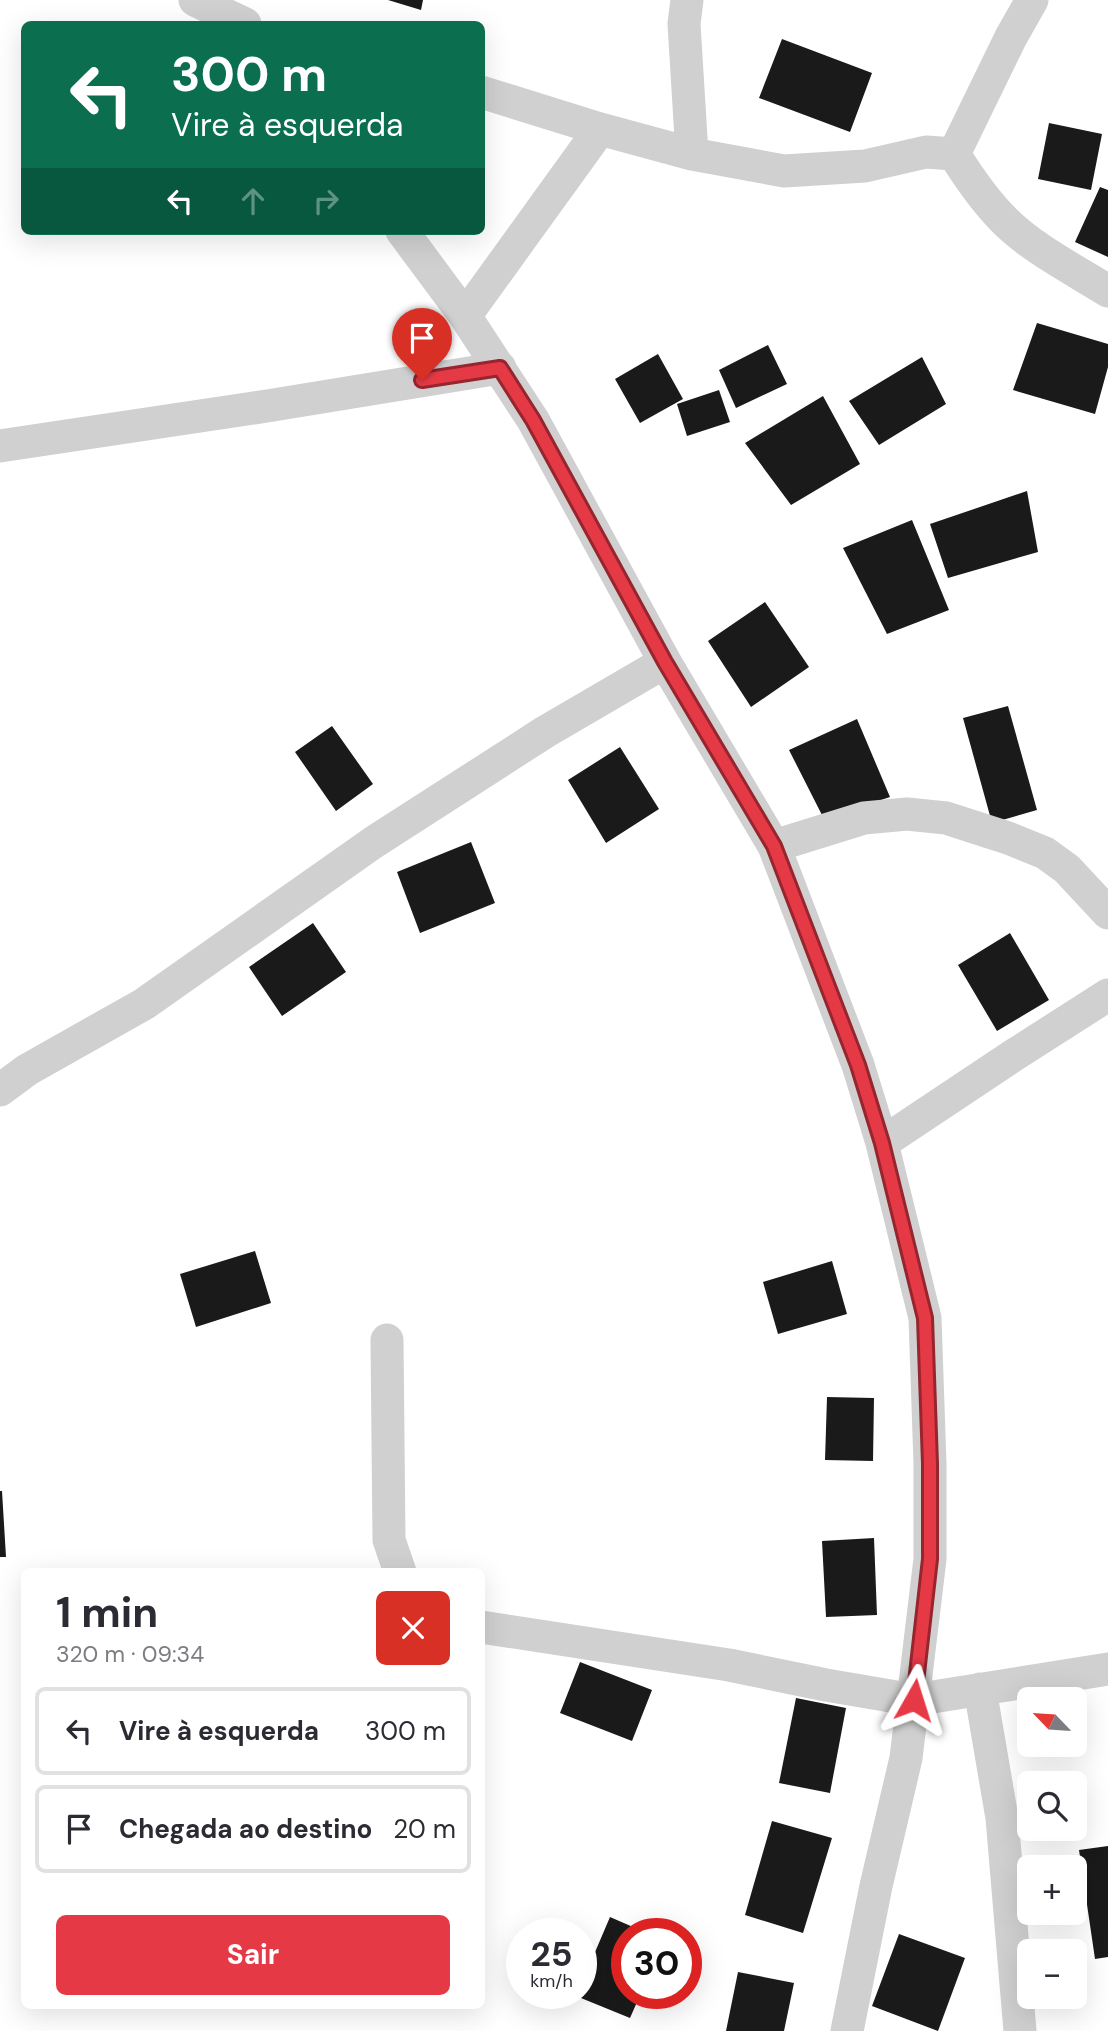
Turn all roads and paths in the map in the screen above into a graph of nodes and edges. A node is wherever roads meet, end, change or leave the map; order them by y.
1 (195, 0) edge
2 (687, 0) edge
3 (1032, 0) edge
4 (239, 21) edge
5 (485, 93) edge
6 (600, 129) junction
7 (692, 154) junction
8 (954, 154) junction
9 (405, 235) edge
10 (1108, 290) edge
11 (465, 316) junction
12 (500, 368) junction
13 (0, 446) edge
14 (665, 662) junction
15 (774, 846) junction
16 (1108, 913) edge
17 (1108, 995) edge
18 (0, 1090) edge
19 (882, 1143) junction
20 (387, 1340) dead end
21 (399, 1568) edge
22 (485, 1629) edge
23 (1108, 1669) edge
24 (980, 1689) junction
25 (914, 1700) junction
26 (848, 2031) edge
27 (1020, 2031) edge

1 - 4 street
2 - 7 street
3 - 8 street
5 - 6 street
6 - 7 street
6 - 11 street
7 - 8 street
8 - 10 street
9 - 11 street
11 - 12 street
12 - 13 street
12 - 14 street
14 - 15 street
14 - 18 street
15 - 16 street
15 - 19 street
17 - 19 street
19 - 25 street
20 - 21 street
22 - 25 street
23 - 24 street
24 - 25 street
24 - 27 street
25 - 26 street

